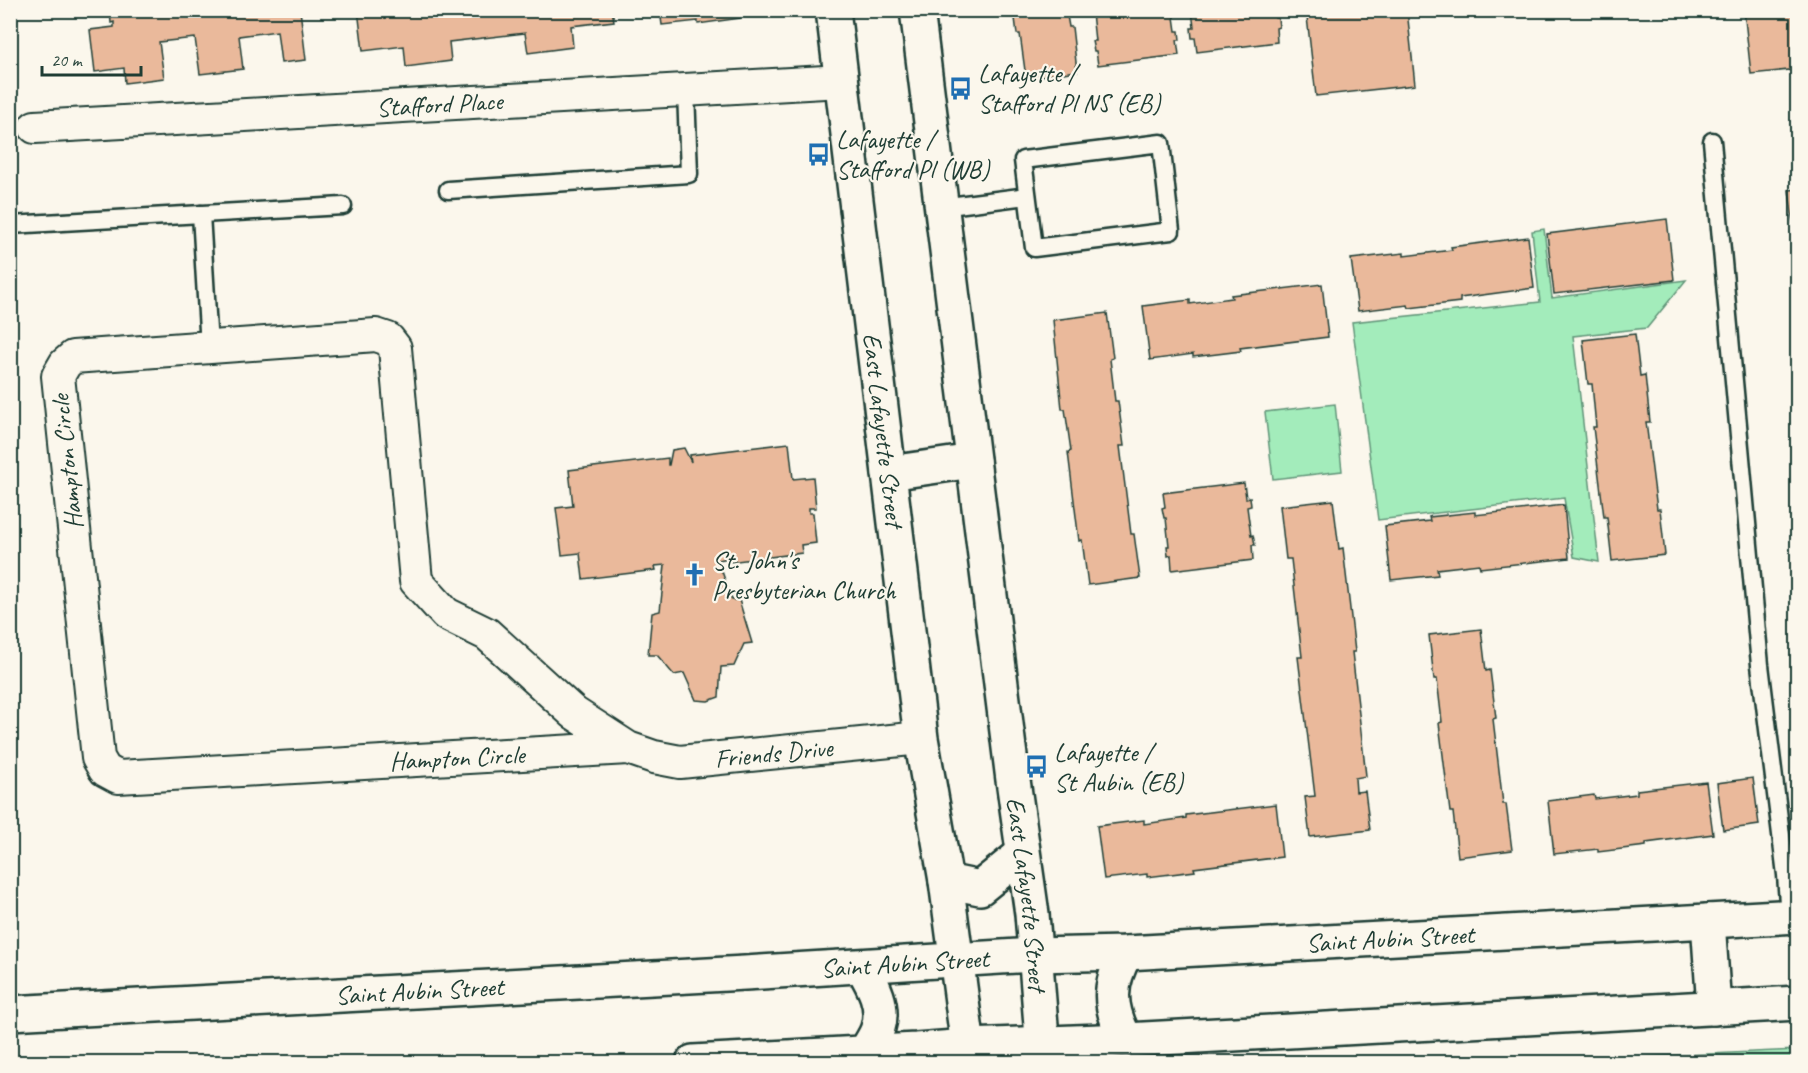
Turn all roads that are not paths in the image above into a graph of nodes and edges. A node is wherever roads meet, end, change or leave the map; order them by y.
1 (833, 10) edge
2 (917, 10) edge
3 (842, 81) junction
4 (686, 90) junction
5 (35, 127) dead end
6 (1712, 141) dead end
7 (448, 190) dead end
8 (1027, 196) junction
9 (343, 206) dead end
10 (940, 207) junction
11 (201, 214) junction
12 (10, 225) edge
13 (209, 347) junction
14 (973, 461) junction
15 (890, 473) junction
16 (921, 738) junction
17 (628, 748) junction
18 (1022, 854) junction
19 (946, 881) junction
20 (1793, 916) edge
21 (1708, 921) junction
22 (1126, 953) junction
23 (1034, 955) junction
24 (956, 960) junction
25 (862, 966) junction
26 (1797, 1003) edge
27 (1714, 1008) junction
28 (10, 1013) edge
29 (1125, 1040) junction
30 (865, 1053) junction
31 (1043, 1053) edge
32 (969, 1054) edge
33 (693, 1062) edge

1 - 3 main road, East Lafayette Street
2 - 10 main road, East Lafayette Street
3 - 4 street, Stafford Place
3 - 15 main road, East Lafayette Street
4 - 5 street, Stafford Place
4 - 7 lane
6 - 20 lane
8 - 8 lane
8 - 10 lane
9 - 11 lane
10 - 14 main road, East Lafayette Street
11 - 12 lane
11 - 13 lane
13 - 17 street, Hampton Circle
13 - 17 street, Hampton Circle
14 - 15 main road
14 - 18 main road, East Lafayette Street
15 - 16 main road, East Lafayette Street
16 - 17 street, Friends Drive
16 - 19 main road, East Lafayette Street
18 - 19 main road
18 - 23 main road, East Lafayette Street
19 - 24 main road, East Lafayette Street
20 - 21 main road, Saint Aubin Street
21 - 22 main road, Saint Aubin Street
21 - 27 main road
22 - 23 main road, Saint Aubin Street
22 - 29 main road
23 - 24 main road, Saint Aubin Street
23 - 31 main road, East Lafayette Street
24 - 25 main road, Saint Aubin Street
24 - 32 main road, East Lafayette Street
25 - 28 main road, Saint Aubin Street
25 - 30 main road
26 - 27 main road
27 - 29 main road
29 - 31 main road
30 - 32 main road
30 - 33 main road
31 - 32 main road

